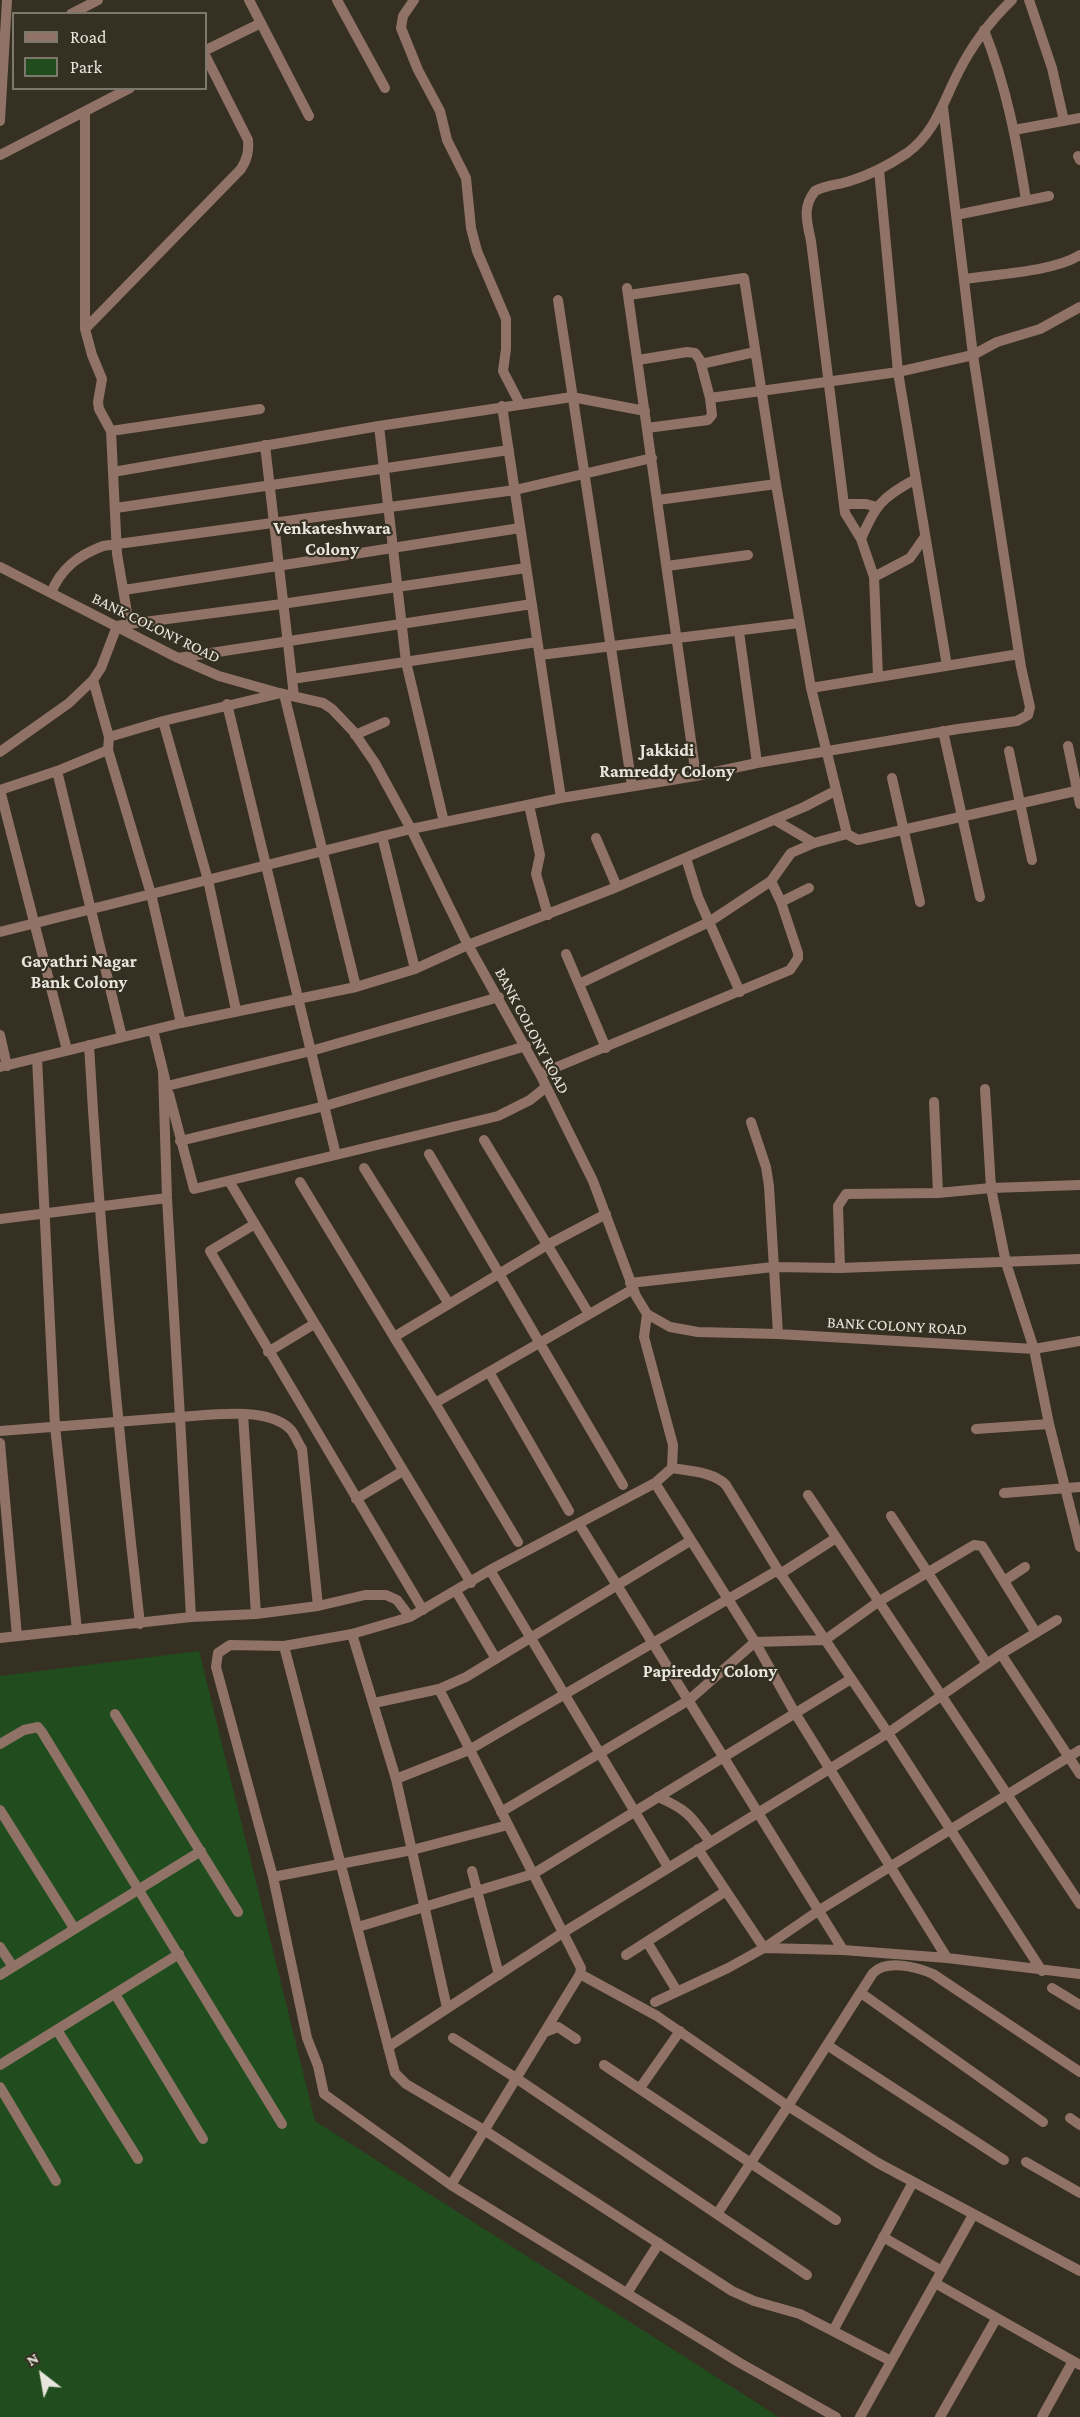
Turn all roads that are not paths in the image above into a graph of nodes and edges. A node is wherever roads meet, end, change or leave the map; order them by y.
1 (7, 0) edge
2 (98, 0) edge
3 (249, 0) edge
4 (414, 0) edge
5 (1012, 0) edge
6 (1029, 0) edge
7 (340, 1) edge
8 (75, 12) edge
9 (261, 23) junction
10 (984, 30) junction
11 (9, 45) edge
12 (207, 50) edge
13 (207, 59) edge
14 (384, 88) dead end
15 (126, 90) edge
16 (943, 107) junction
17 (85, 112) junction
18 (309, 116) dead end
19 (1080, 118) edge
20 (0, 121) edge
21 (1064, 121) junction
22 (1014, 130) junction
23 (0, 155) edge
24 (879, 170) junction
25 (1049, 196) dead end
26 (1026, 200) junction
27 (956, 214) junction
28 (1080, 255) edge
29 (964, 279) junction
30 (558, 300) dead end
31 (1080, 307) edge
32 (85, 329) junction
33 (755, 352) junction
34 (974, 354) junction
35 (638, 360) junction
36 (701, 364) junction
37 (898, 372) junction
38 (829, 382) junction
39 (763, 390) junction
40 (572, 397) junction
41 (710, 399) junction
42 (520, 404) junction
43 (502, 406) junction
44 (260, 410) dead end
45 (645, 411) junction
46 (379, 426) junction
47 (647, 428) junction
48 (111, 431) junction
49 (265, 445) junction
50 (509, 450) junction
51 (652, 458) junction
52 (384, 468) junction
53 (113, 472) junction
54 (584, 474) junction
55 (914, 480) junction
56 (776, 484) junction
57 (269, 486) junction
58 (515, 490) junction
59 (658, 500) junction
60 (844, 504) junction
61 (877, 507) junction
62 (116, 508) junction
63 (388, 508) junction
64 (273, 525) junction
65 (520, 528) junction
66 (924, 538) junction
67 (861, 539) junction
68 (117, 545) junction
69 (393, 547) junction
70 (748, 555) dead end
71 (278, 564) junction
72 (667, 566) junction
73 (0, 567) edge
74 (526, 568) junction
75 (874, 577) junction
76 (397, 586) junction
77 (124, 590) junction
78 (51, 593) junction
79 (282, 604) junction
80 (532, 604) junction
81 (799, 623) junction
82 (129, 624) junction
83 (401, 624) junction
84 (117, 626) junction
85 (739, 632) junction
86 (678, 640) junction
87 (287, 641) junction
88 (537, 642) junction
89 (611, 647) junction
90 (1019, 654) junction
91 (540, 655) junction
92 (178, 658) junction
93 (406, 662) junction
94 (947, 666) junction
95 (878, 676) junction
96 (292, 679) junction
97 (93, 680) junction
98 (811, 688) junction
99 (286, 695) junction
100 (227, 704) junction
101 (163, 721) junction
102 (386, 722) dead end
103 (943, 731) junction
104 (355, 735) junction
105 (109, 737) junction
106 (1068, 746) dead end
107 (108, 750) junction
108 (826, 751) junction
109 (0, 752) edge
110 (1009, 752) dead end
111 (758, 763) junction
112 (57, 771) junction
113 (696, 776) junction
114 (892, 778) dead end
115 (633, 786) junction
116 (1078, 790) edge
117 (834, 791) junction
118 (561, 798) junction
119 (1020, 802) junction
120 (1080, 804) edge
121 (529, 805) junction
122 (961, 815) junction
123 (775, 820) junction
124 (444, 822) junction
125 (902, 828) junction
126 (411, 829) junction
127 (847, 834) junction
128 (382, 836) junction
129 (596, 838) dead end
130 (814, 843) junction
131 (323, 850) junction
132 (686, 858) junction
133 (1032, 860) dead end
134 (266, 865) junction
135 (207, 880) junction
136 (771, 881) junction
137 (617, 887) junction
138 (809, 888) dead end
139 (151, 894) junction
140 (980, 897) dead end
141 (781, 902) junction
142 (920, 902) dead end
143 (92, 909) junction
144 (548, 915) junction
145 (710, 922) junction
146 (35, 923) junction
147 (0, 932) edge
148 (468, 945) junction
149 (567, 954) dead end
150 (415, 969) junction
151 (579, 984) junction
152 (356, 987) junction
153 (740, 992) junction
154 (499, 997) junction
155 (299, 1000) junction
156 (236, 1011) junction
157 (181, 1023) junction
158 (153, 1030) junction
159 (0, 1035) edge
160 (122, 1036) junction
161 (89, 1045) junction
162 (526, 1046) junction
163 (606, 1048) junction
164 (67, 1050) junction
165 (311, 1051) junction
166 (38, 1058) junction
167 (4, 1067) edge
168 (163, 1072) junction
169 (540, 1074) junction
170 (167, 1086) junction
171 (546, 1087) junction
172 (985, 1089) dead end
173 (934, 1102) dead end
174 (324, 1106) junction
175 (751, 1122) dead end
176 (484, 1140) dead end
177 (180, 1141) junction
178 (336, 1155) junction
179 (429, 1155) dead end
180 (364, 1168) dead end
181 (229, 1181) junction
182 (300, 1182) dead end
183 (1080, 1185) edge
184 (991, 1188) junction
185 (938, 1193) junction
186 (167, 1198) junction
187 (98, 1206) junction
188 (45, 1213) junction
189 (606, 1214) junction
190 (0, 1219) edge
191 (255, 1224) junction
192 (547, 1245) junction
193 (1080, 1259) edge
194 (1006, 1263) junction
195 (773, 1268) junction
196 (840, 1268) junction
197 (498, 1275) junction
198 (632, 1286) junction
199 (449, 1304) junction
200 (589, 1314) junction
201 (647, 1314) junction
202 (314, 1324) junction
203 (778, 1334) junction
204 (394, 1337) junction
205 (1080, 1341) edge
206 (539, 1343) junction
207 (1034, 1349) junction
208 (268, 1352) junction
209 (489, 1372) junction
210 (435, 1403) junction
211 (243, 1414) junction
212 (180, 1417) junction
213 (117, 1423) junction
214 (1049, 1424) junction
215 (55, 1426) junction
216 (976, 1429) dead end
217 (0, 1431) edge
218 (0, 1443) edge
219 (672, 1468) junction
220 (403, 1472) junction
221 (655, 1483) junction
222 (623, 1485) dead end
223 (1080, 1487) edge
224 (1066, 1488) junction
225 (1004, 1493) dead end
226 (808, 1495) dead end
227 (356, 1499) junction
228 (569, 1510) dead end
229 (891, 1516) dead end
230 (579, 1524) junction
231 (836, 1538) junction
232 (690, 1540) junction
233 (518, 1542) dead end
234 (1080, 1547) edge
235 (1025, 1568) dead end
236 (490, 1570) junction
237 (779, 1572) junction
238 (928, 1573) junction
239 (1004, 1581) junction
240 (471, 1583) junction
241 (618, 1585) junction
242 (456, 1591) junction
243 (728, 1600) junction
244 (878, 1602) junction
245 (318, 1606) junction
246 (423, 1610) junction
247 (256, 1614) junction
248 (191, 1617) junction
249 (410, 1617) junction
250 (1057, 1620) dead end
251 (140, 1624) junction
252 (77, 1630) junction
253 (1036, 1633) junction
254 (352, 1634) junction
255 (17, 1636) junction
256 (0, 1638) edge
257 (531, 1638) junction
258 (825, 1640) junction
259 (755, 1642) junction
260 (653, 1643) junction
261 (284, 1646) junction
262 (1001, 1654) junction
263 (496, 1659) junction
264 (987, 1664) junction
265 (851, 1679) junction
266 (439, 1689) junction
267 (565, 1694) junction
268 (940, 1696) junction
269 (689, 1700) junction
270 (374, 1703) junction
271 (795, 1713) junction
272 (115, 1714) dead end
273 (888, 1733) junction
274 (0, 1744) edge
275 (469, 1750) junction
276 (1080, 1750) edge
277 (600, 1753) junction
278 (723, 1757) junction
279 (1069, 1757) junction
280 (830, 1769) junction
281 (1080, 1774) edge
282 (396, 1779) junction
283 (1006, 1795) junction
284 (658, 1797) junction
285 (0, 1810) edge
286 (634, 1811) junction
287 (501, 1812) junction
288 (758, 1813) junction
289 (508, 1825) junction
290 (950, 1831) junction
291 (710, 1842) junction
292 (698, 1849) junction
293 (412, 1850) junction
294 (201, 1851) junction
295 (339, 1863) junction
296 (669, 1867) junction
297 (891, 1868) junction
298 (472, 1871) dead end
299 (533, 1874) junction
300 (273, 1877) junction
301 (138, 1888) junction
302 (477, 1891) junction
303 (726, 1891) junction
304 (1080, 1904) edge
305 (424, 1907) junction
306 (818, 1911) junction
307 (238, 1912) dead end
308 (358, 1927) junction
309 (74, 1928) junction
310 (564, 1932) junction
311 (647, 1942) junction
312 (0, 1947) edge
313 (764, 1948) junction
314 (843, 1950) junction
315 (179, 1954) junction
316 (626, 1955) dead end
317 (947, 1958) junction
318 (13, 1968) junction
319 (1042, 1971) junction
320 (580, 1974) junction
321 (1080, 1974) edge
322 (0, 1975) edge
323 (499, 1975) junction
324 (1052, 1988) dead end
325 (677, 1991) junction
326 (861, 1993) junction
327 (115, 1994) junction
328 (655, 2002) dead end
329 (1080, 2005) edge
330 (447, 2008) junction
331 (57, 2030) junction
332 (680, 2031) junction
333 (545, 2032) junction
334 (453, 2038) dead end
335 (576, 2039) dead end
336 (827, 2044) junction
337 (388, 2047) junction
338 (0, 2065) edge
339 (604, 2065) dead end
340 (1080, 2072) edge
341 (516, 2078) junction
342 (0, 2087) edge
343 (639, 2088) junction
344 (788, 2106) junction
345 (1070, 2118) dead end
346 (1043, 2122) dead end
347 (282, 2124) dead end
348 (1080, 2125) edge
349 (484, 2130) junction
350 (203, 2139) dead end
351 (138, 2159) dead end
352 (1004, 2160) dead end
353 (1026, 2162) dead end
354 (751, 2163) junction
355 (56, 2181) dead end
356 (913, 2182) junction
357 (450, 2185) junction
358 (1079, 2190) edge
359 (717, 2214) junction
360 (973, 2215) junction
361 (836, 2220) dead end
362 (883, 2237) junction
363 (659, 2243) junction
364 (942, 2271) junction
365 (1080, 2271) edge
366 (807, 2275) dead end
367 (935, 2283) junction
368 (627, 2293) junction
369 (996, 2319) junction
370 (833, 2331) junction
371 (891, 2361) junction
372 (1076, 2363) edge
373 (836, 2417) edge
374 (860, 2417) edge
375 (940, 2417) edge
376 (1042, 2417) edge

1 - 11 street
2 - 8 street
3 - 9 street
4 - 42 street
5 - 10 street
6 - 21 street
7 - 14 street
9 - 12 street
9 - 18 street
10 - 16 street
10 - 22 street
11 - 20 street
13 - 32 street
15 - 17 street
16 - 24 street
16 - 27 street
17 - 23 street
17 - 32 street
19 - 21 street
21 - 22 street
22 - 26 street
24 - 37 street
24 - 38 street
25 - 26 street
26 - 27 street
27 - 29 street
28 - 29 street
29 - 34 street
30 - 40 street
31 - 34 street
32 - 48 street
33 - 35 street
33 - 36 street
33 - 39 street
34 - 37 street
34 - 90 street
35 - 36 street
35 - 45 street
36 - 41 street
37 - 38 street
37 - 55 street
38 - 39 street
38 - 60 street
39 - 41 street
39 - 56 street
40 - 42 street
40 - 45 street
40 - 54 street
41 - 47 street
42 - 43 street
43 - 46 street
43 - 50 street
44 - 48 street
45 - 47 street
46 - 49 street
46 - 52 street
47 - 51 street
48 - 53 street
49 - 53 street
49 - 57 street
50 - 52 street
50 - 58 street
51 - 54 street
51 - 59 street
52 - 57 street
52 - 63 street
53 - 62 street
54 - 58 street
54 - 89 street
55 - 61 street
55 - 66 street
56 - 59 street
56 - 81 street
57 - 62 street
57 - 64 street
58 - 63 street
58 - 65 street
59 - 72 street
60 - 61 street
60 - 67 street
61 - 67 street
62 - 68 street
63 - 64 street
63 - 69 street
64 - 68 street
64 - 71 street
65 - 69 street
65 - 74 street
66 - 75 street
66 - 94 street
67 - 75 street
68 - 77 street
68 - 78 street
69 - 71 street
69 - 76 street
70 - 72 street
71 - 77 street
71 - 79 street
72 - 86 street
73 - 78 street, BANK COLONY ROAD
74 - 76 street
74 - 80 street
75 - 95 street
76 - 79 street
76 - 83 street
77 - 82 street
78 - 84 street, BANK COLONY ROAD
79 - 82 street
79 - 87 street
80 - 83 street
80 - 88 street
81 - 85 street
81 - 98 street
82 - 84 street
83 - 87 street
83 - 93 street
84 - 92 street, BANK COLONY ROAD
84 - 97 street
85 - 86 street
85 - 111 street
86 - 89 street
86 - 113 street
87 - 92 street
87 - 96 street
88 - 91 street
88 - 93 street
89 - 91 street
89 - 115 street
90 - 94 street
90 - 103 street
91 - 118 street
92 - 99 street, BANK COLONY ROAD
93 - 96 street
93 - 124 street
94 - 95 street
95 - 98 street
96 - 99 street
97 - 105 street
97 - 109 street
98 - 108 street
99 - 100 street
99 - 104 street, BANK COLONY ROAD
99 - 131 street
100 - 101 street
100 - 134 street
101 - 105 street
101 - 135 street
102 - 104 street
103 - 108 street
103 - 122 street
104 - 126 street, BANK COLONY ROAD
105 - 107 street
106 - 116 street
107 - 112 street
107 - 139 street
108 - 111 street
108 - 117 street
110 - 119 street
111 - 113 street
112 - 143 street
112 - 146 street
113 - 115 street
114 - 125 street
115 - 118 street
116 - 119 street
116 - 120 street
117 - 123 street
117 - 127 street
118 - 121 street
119 - 122 street
119 - 133 street
121 - 124 street
121 - 144 street
122 - 125 street
122 - 140 street
123 - 130 street
123 - 132 street
124 - 126 street
125 - 127 street
125 - 142 street
126 - 128 street
126 - 148 street, BANK COLONY ROAD
127 - 130 street
128 - 131 street
128 - 150 street
129 - 137 street
130 - 136 street
131 - 134 street
131 - 152 street
132 - 137 street
132 - 145 street
134 - 135 street
134 - 155 street
135 - 139 street
135 - 156 street
136 - 141 street
136 - 145 street
137 - 144 street
138 - 141 street
139 - 143 street
139 - 157 street
141 - 153 street
143 - 146 street
143 - 160 street
144 - 148 street
145 - 151 street
145 - 153 street
146 - 147 street
146 - 164 street
148 - 150 street
148 - 154 street, BANK COLONY ROAD
149 - 151 street
150 - 152 street
151 - 163 street
152 - 155 street
153 - 163 street
154 - 162 street, BANK COLONY ROAD
154 - 165 street
155 - 156 street
155 - 165 street
156 - 157 street
157 - 158 street
158 - 160 street
158 - 168 street
159 - 167 street
160 - 161 street
161 - 164 street
161 - 187 street
162 - 169 street, BANK COLONY ROAD
162 - 174 street
163 - 169 street
164 - 166 street
165 - 170 street
165 - 174 street
166 - 167 street
166 - 188 street
168 - 170 street
168 - 186 street
169 - 171 street, BANK COLONY ROAD
170 - 177 street
171 - 178 street
171 - 189 street, BANK COLONY ROAD
172 - 184 street
173 - 185 street
174 - 177 street
174 - 178 street
175 - 195 street
176 - 192 street
177 - 181 street
178 - 181 street
179 - 197 street
180 - 199 street
181 - 191 street
182 - 204 street
183 - 184 street
184 - 185 street
184 - 194 street
185 - 196 street
186 - 187 street
186 - 212 street
187 - 188 street
187 - 213 street
188 - 190 street
188 - 215 street
189 - 192 street
189 - 198 street, BANK COLONY ROAD
191 - 202 street
191 - 208 street
192 - 197 street
192 - 200 street
193 - 194 street
194 - 196 street
194 - 207 street
195 - 196 street
195 - 198 street
195 - 203 street
197 - 199 street
197 - 206 street
198 - 200 street
198 - 201 street, BANK COLONY ROAD
199 - 204 street
200 - 206 street
201 - 203 street, BANK COLONY ROAD
201 - 219 street
202 - 208 street
202 - 220 street
203 - 207 street, BANK COLONY ROAD
204 - 210 street
205 - 207 street, BANK COLONY ROAD
206 - 209 street
206 - 222 street
207 - 214 street
208 - 227 street
209 - 210 street
209 - 228 street
210 - 233 street
211 - 212 street
211 - 245 street
211 - 247 street
212 - 213 street
212 - 248 street
213 - 215 street
213 - 251 street
214 - 216 street
214 - 224 street
215 - 217 street
215 - 252 street
218 - 255 street
219 - 221 street
219 - 237 street
220 - 227 street
220 - 240 street
221 - 230 street
221 - 232 street
223 - 224 street
224 - 225 street
224 - 234 street
226 - 231 street
227 - 246 street
229 - 238 street
230 - 236 street
230 - 241 street
231 - 237 street
231 - 244 street
232 - 241 street
232 - 243 street
235 - 239 street
236 - 240 street
236 - 257 street
237 - 243 street
237 - 258 street
238 - 239 street
238 - 244 street
238 - 264 street
239 - 253 street
240 - 242 street
241 - 257 street
241 - 260 street
242 - 246 street
242 - 263 street
243 - 259 street
243 - 260 street
244 - 258 street
244 - 268 street
245 - 247 street
245 - 249 street
246 - 249 street
247 - 248 street
248 - 251 street
249 - 254 street
250 - 253 street
251 - 252 street
252 - 255 street
253 - 262 street
254 - 261 street
254 - 270 street
255 - 256 street
257 - 263 street
257 - 267 street
258 - 259 street
258 - 265 street
259 - 269 street
259 - 271 street
260 - 267 street
260 - 269 street
261 - 295 street
261 - 300 street
262 - 264 street
262 - 279 street
263 - 266 street
264 - 268 street
265 - 271 street
265 - 273 street
266 - 270 street
266 - 275 street
267 - 275 street
267 - 277 street
268 - 273 street
268 - 283 street
269 - 277 street
269 - 278 street
270 - 282 street
271 - 278 street
271 - 280 street
272 - 294 street
273 - 280 street
273 - 290 street
274 - 301 street
275 - 282 street
275 - 287 street
276 - 279 street
277 - 286 street
277 - 287 street
278 - 284 street
278 - 288 street
279 - 281 street
279 - 283 street
280 - 288 street
280 - 297 street
282 - 293 street
283 - 290 street
283 - 304 street
284 - 286 street
284 - 291 street
285 - 309 street
286 - 296 street
286 - 299 street
287 - 289 street
288 - 291 street
288 - 306 street
289 - 293 street
289 - 299 street
290 - 297 street
290 - 319 street
291 - 292 street
292 - 296 street
292 - 303 street
293 - 295 street
293 - 305 street
294 - 301 street
294 - 307 street
295 - 300 street
295 - 308 street
296 - 310 street
297 - 306 street
297 - 317 street
298 - 302 street
299 - 302 street
299 - 310 street
300 - 357 street
301 - 309 street
301 - 315 street
302 - 305 street
302 - 323 street
303 - 311 street
303 - 313 street
305 - 308 street
305 - 330 street
306 - 313 street
306 - 314 street
308 - 337 street
309 - 318 street
310 - 320 street
310 - 323 street
311 - 316 street
311 - 325 street
312 - 318 street
313 - 314 street
313 - 325 street
314 - 317 street
315 - 327 street
315 - 347 street
317 - 319 street
318 - 322 street
319 - 321 street
320 - 332 street
320 - 333 street
323 - 330 street
324 - 329 street
325 - 328 street
326 - 336 street
326 - 340 street
326 - 346 street
327 - 331 street
327 - 350 street
330 - 337 street
331 - 338 street
331 - 351 street
332 - 343 street
332 - 344 street
333 - 335 street
333 - 341 street
334 - 341 street
336 - 344 street
336 - 352 street
337 - 349 street
339 - 343 street
341 - 349 street
341 - 359 street
342 - 355 street
343 - 354 street
344 - 354 street
344 - 356 street
345 - 348 street
349 - 357 street
349 - 363 street
353 - 358 street
354 - 359 street
354 - 361 street
356 - 360 street
356 - 362 street
357 - 368 street
359 - 366 street
360 - 364 street
360 - 365 street
362 - 364 street
362 - 370 street
363 - 368 street
363 - 370 street
364 - 367 street
367 - 369 street
367 - 371 street
368 - 373 street
369 - 372 street
369 - 375 street
370 - 371 street
371 - 374 street
372 - 376 street

